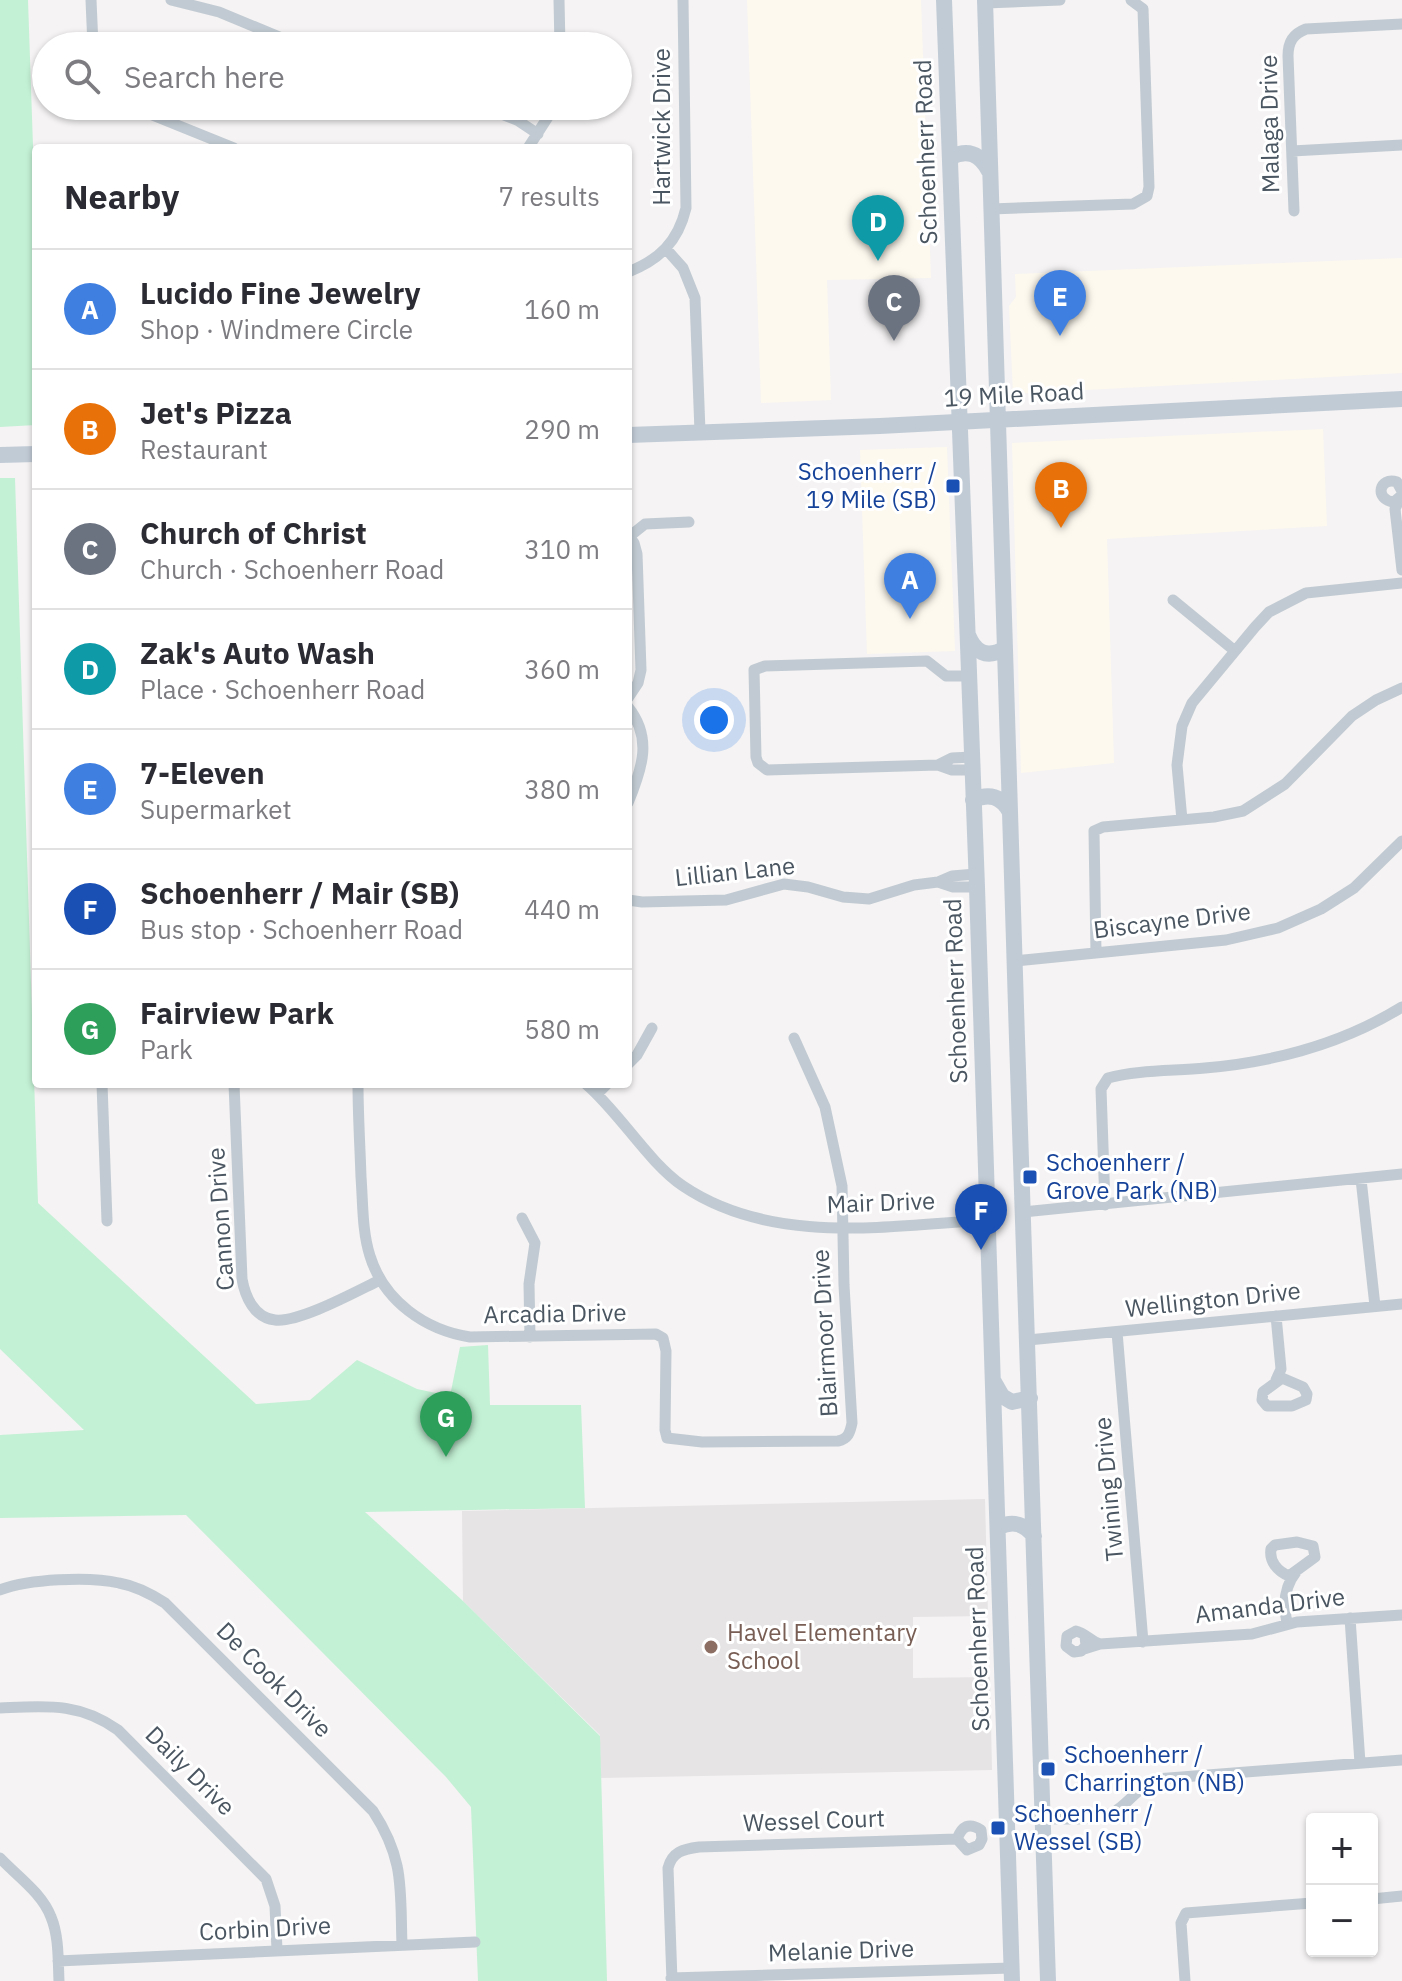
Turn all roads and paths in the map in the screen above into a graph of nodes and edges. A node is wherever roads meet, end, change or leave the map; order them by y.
1 (91, 0) edge
2 (171, 0) edge
3 (559, 0) edge
4 (683, 0) edge
5 (944, 0) edge
6 (1060, 0) edge
7 (1131, 0) edge
8 (985, 1) edge
9 (1402, 24) edge
10 (92, 32) edge
11 (267, 32) edge
12 (560, 32) edge
13 (163, 120) edge
14 (517, 120) edge
15 (546, 120) edge
16 (538, 134) junction
17 (224, 144) edge
18 (531, 144) edge
19 (1402, 145) edge
20 (1292, 151) junction
21 (951, 157) junction
22 (989, 171) junction
23 (991, 209) junction
24 (1294, 211) dead end
25 (667, 250) junction
26 (632, 270) edge
27 (1402, 399) edge
28 (996, 420) junction
29 (960, 421) junction
30 (700, 432) junction
31 (632, 435) edge
32 (32, 454) edge
33 (0, 455) edge
34 (1397, 498) edge
35 (689, 522) dead end
36 (632, 534) edge
37 (632, 543) edge
38 (1402, 570) edge
39 (1402, 583) edge
40 (1173, 600) dead end
41 (968, 634) junction
42 (1004, 649) junction
43 (1235, 651) junction
44 (969, 676) junction
45 (1402, 688) edge
46 (632, 692) edge
47 (632, 713) edge
48 (972, 764) junction
49 (632, 791) edge
50 (973, 800) junction
51 (1010, 812) junction
52 (1182, 820) junction
53 (1402, 841) edge
54 (977, 881) junction
55 (632, 901) edge
56 (1096, 953) junction
57 (1015, 961) junction
58 (1402, 1007) edge
59 (652, 1028) dead end
60 (794, 1038) dead end
61 (632, 1060) edge
62 (102, 1088) edge
63 (234, 1088) edge
64 (358, 1088) edge
65 (590, 1088) edge
66 (603, 1088) edge
67 (597, 1094) junction
68 (1402, 1174) edge
69 (1361, 1179) junction
70 (1105, 1205) junction
71 (1023, 1212) junction
72 (522, 1218) dead end
73 (988, 1220) junction
74 (107, 1221) dead end
75 (842, 1229) junction
76 (380, 1280) junction
77 (1402, 1304) edge
78 (1375, 1306) junction
79 (1276, 1316) junction
80 (1117, 1332) junction
81 (530, 1337) junction
82 (1028, 1340) junction
83 (1279, 1375) junction
84 (994, 1380) junction
85 (1030, 1398) junction
86 (849, 1434) joint
87 (999, 1527) junction
88 (1034, 1536) junction
89 (1280, 1571) junction
90 (1296, 1572) junction
91 (1288, 1584) junction
92 (0, 1590) edge
93 (1402, 1615) edge
94 (1350, 1618) junction
95 (1287, 1623) junction
96 (1085, 1636) junction
97 (1143, 1642) junction
98 (1100, 1644) junction
99 (1084, 1649) junction
100 (0, 1708) edge
101 (1402, 1760) edge
102 (1360, 1763) junction
103 (1043, 1819) junction
104 (957, 1839) dead end
105 (0, 1858) edge
106 (1402, 1896) edge
107 (1378, 1898) edge
108 (1306, 1903) edge
109 (475, 1942) dead end
110 (402, 1945) junction
111 (277, 1950) junction
112 (58, 1961) junction
113 (1012, 1975) edge
114 (795, 1977) edge
115 (672, 1980) edge
116 (59, 1981) edge
117 (1048, 1981) edge
118 (1185, 1981) edge

1 - 10 street
2 - 11 street
3 - 12 street
4 - 25 street, Hartwick Drive
5 - 21 main road, Schoenherr Road
6 - 8 street
7 - 23 street
8 - 22 main road
9 - 20 street, Malaga Drive
13 - 17 street
14 - 16 street
15 - 16 street
16 - 18 street
19 - 20 street
20 - 24 street, Malaga Drive
21 - 22 main road
21 - 29 main road, Schoenherr Road
22 - 23 main road
23 - 28 main road
25 - 26 street
25 - 30 street
27 - 28 main road, 19 Mile Road
28 - 29 main road, 19 Mile Road
28 - 42 main road
29 - 30 main road, 19 Mile Road
29 - 41 main road, Schoenherr Road
30 - 31 main road, 19 Mile Road
32 - 33 main road
34 - 38 street
35 - 36 street
37 - 46 street
39 - 43 street
40 - 43 street
41 - 42 main road
41 - 44 main road, Schoenherr Road
42 - 51 main road
43 - 52 street
44 - 48 main road, Schoenherr Road
44 - 48 street
45 - 52 street
47 - 49 street
48 - 50 main road, Schoenherr Road
50 - 51 main road
50 - 54 main road, Schoenherr Road
51 - 57 main road
52 - 56 street
53 - 56 street, Biscayne Drive
54 - 55 street, Lillian Lane
54 - 73 main road, Schoenherr Road
56 - 57 street, Biscayne Drive
57 - 71 main road
58 - 70 street
59 - 61 street
60 - 75 street, Blairmoor Drive
62 - 74 street
63 - 76 street, Cannon Drive
64 - 76 street, Arcadia Drive
65 - 67 street, Mair Drive
66 - 67 street
67 - 75 street, Mair Drive
68 - 69 street
69 - 70 street
69 - 78 street
70 - 71 street
71 - 82 main road
72 - 81 street
73 - 75 street, Mair Drive
73 - 84 main road, Schoenherr Road
75 - 86 street, Blairmoor Drive
76 - 81 street, Arcadia Drive
77 - 78 street, Wellington Drive
78 - 79 street, Wellington Drive
79 - 80 street, Wellington Drive
79 - 83 street
80 - 82 street, Wellington Drive
80 - 97 street, Twining Drive
81 - 86 street, Arcadia Drive
82 - 85 main road
83 - 83 street
84 - 85 main road
84 - 87 main road, Schoenherr Road
85 - 88 main road
87 - 88 main road
87 - 113 main road, Schoenherr Road
88 - 103 main road
89 - 90 street
89 - 90 street
89 - 91 street
90 - 91 street
91 - 95 street
92 - 110 street, De Cook Drive
93 - 94 street, Amanda Drive
94 - 95 street, Amanda Drive
94 - 102 street
95 - 97 street, Amanda Drive
96 - 98 street
96 - 99 street
96 - 99 street
97 - 98 street, Amanda Drive
98 - 99 street, Amanda Drive
100 - 111 street, Daily Drive
101 - 102 street
102 - 103 street
103 - 117 main road
104 - 115 street, Wessel Court
105 - 112 street
106 - 107 street
108 - 118 street
109 - 110 street, Corbin Drive
110 - 111 street, Corbin Drive
111 - 112 street, Corbin Drive
112 - 116 street
113 - 114 street, Melanie Drive
114 - 115 street, Melanie Drive

